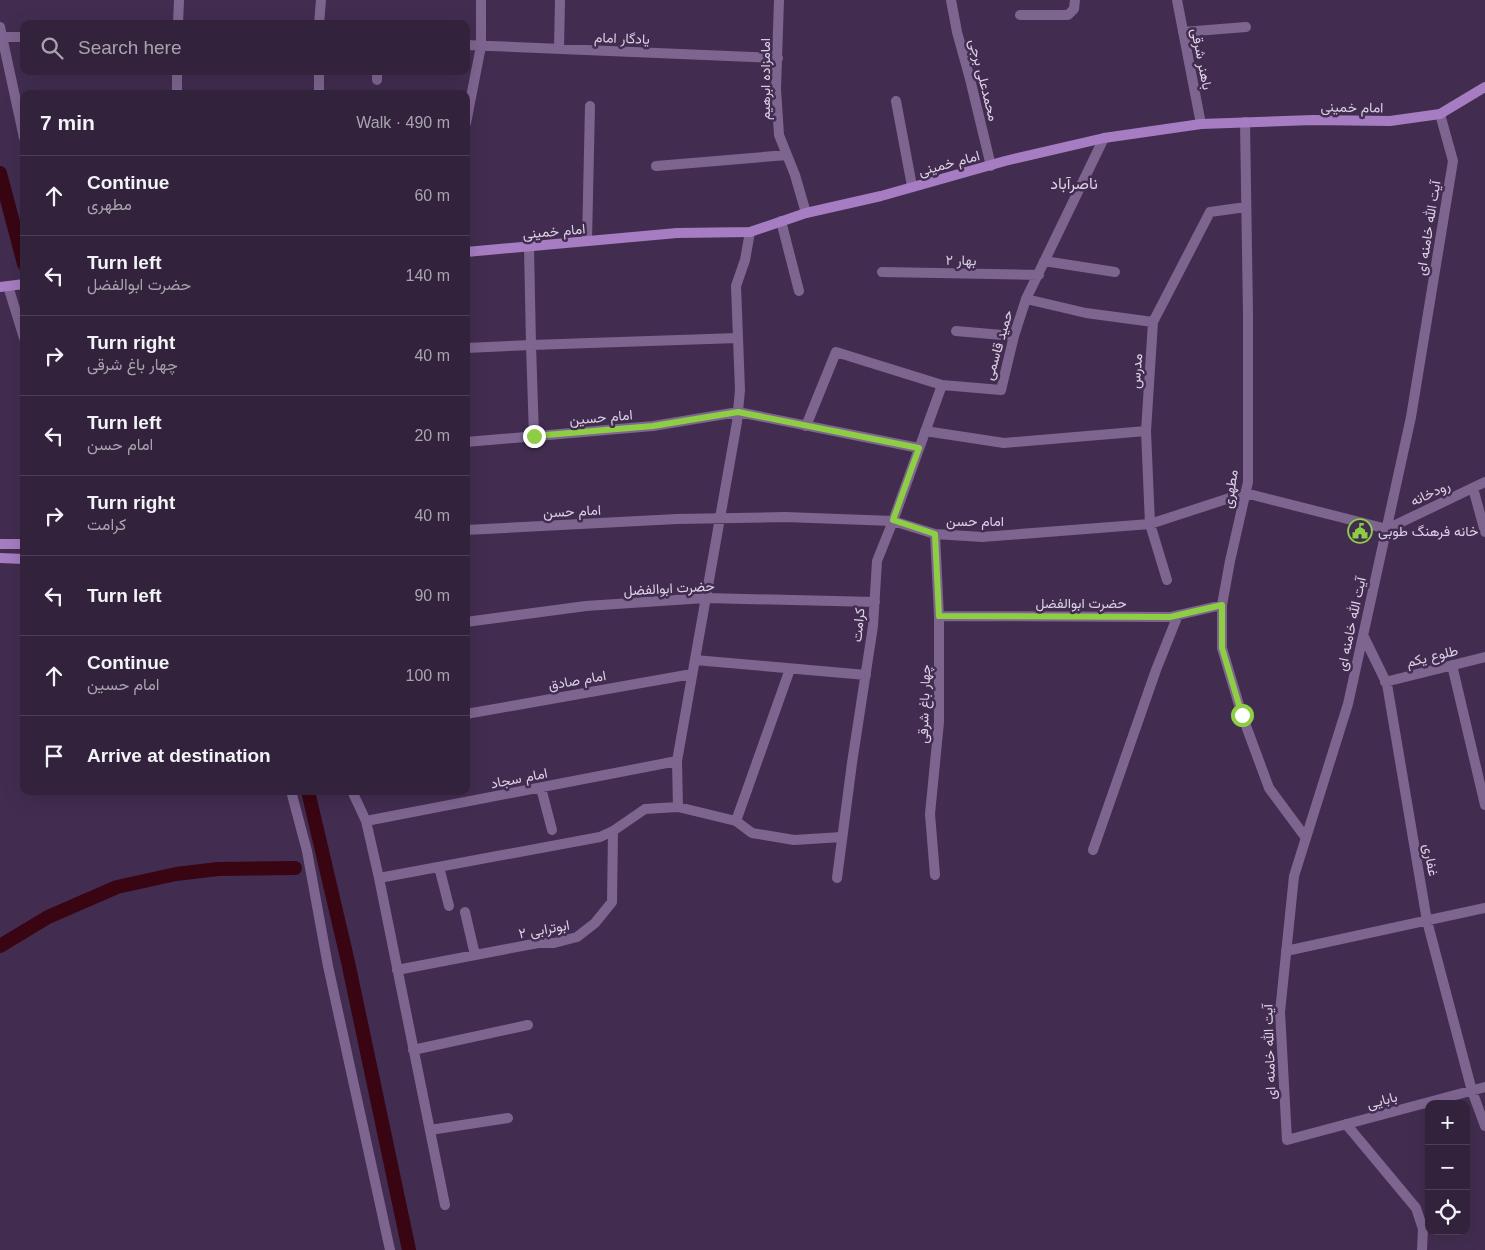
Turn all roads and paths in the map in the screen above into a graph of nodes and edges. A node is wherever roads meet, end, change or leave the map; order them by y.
1 (179, 0) edge
2 (321, 0) edge
3 (481, 0) edge
4 (560, 0) edge
5 (779, 0) edge
6 (951, 0) edge
7 (1076, 0) edge
8 (1177, 0) edge
9 (1020, 15) dead end
10 (178, 20) edge
11 (319, 20) edge
12 (1246, 27) dead end
13 (1, 32) edge
14 (1183, 32) junction
15 (20, 36) edge
16 (470, 45) edge
17 (481, 46) junction
18 (559, 49) junction
19 (778, 58) junction
20 (177, 75) edge
21 (319, 75) edge
22 (1485, 87) edge
23 (178, 90) edge
24 (319, 90) edge
25 (896, 101) dead end
26 (470, 102) edge
27 (590, 106) dead end
28 (1440, 114) junction
29 (20, 120) edge
30 (1245, 122) junction
31 (1201, 124) junction
32 (1104, 138) junction
33 (787, 155) junction
34 (656, 166) dead end
35 (991, 166) junction
36 (912, 186) junction
37 (1246, 207) junction
38 (806, 212) junction
39 (781, 221) junction
40 (750, 232) junction
41 (587, 241) junction
42 (530, 247) junction
43 (470, 252) edge
44 (1044, 261) junction
45 (882, 272) dead end
46 (1115, 272) dead end
47 (1038, 275) junction
48 (20, 285) edge
49 (4, 287) edge
50 (799, 291) dead end
51 (1026, 299) junction
52 (1153, 322) junction
53 (20, 328) edge
54 (956, 332) dead end
55 (1014, 336) junction
56 (738, 338) junction
57 (531, 345) junction
58 (470, 348) edge
59 (942, 385) junction
60 (738, 412) junction
61 (806, 426) junction
62 (1146, 430) junction
63 (925, 431) junction
64 (534, 436) junction
65 (470, 442) edge
66 (919, 448) junction
67 (1485, 482) edge
68 (1473, 488) junction
69 (1245, 493) junction
70 (719, 518) junction
71 (893, 520) junction
72 (1150, 524) junction
73 (1387, 529) junction
74 (470, 530) edge
75 (1485, 532) edge
76 (935, 534) junction
77 (0, 544) edge
78 (20, 544) edge
79 (0, 558) edge
80 (20, 559) edge
81 (1167, 580) dead end
82 (705, 598) junction
83 (874, 602) junction
84 (1222, 605) junction
85 (1178, 615) junction
86 (939, 616) junction
87 (470, 621) edge
88 (1363, 635) junction
89 (1485, 656) edge
90 (695, 660) junction
91 (1452, 665) junction
92 (790, 668) junction
93 (692, 674) junction
94 (866, 675) junction
95 (1385, 682) junction
96 (470, 713) edge
97 (677, 761) junction
98 (541, 788) junction
99 (292, 795) edge
100 (354, 795) edge
101 (1485, 805) edge
102 (678, 807) junction
103 (366, 821) junction
104 (736, 821) junction
105 (552, 830) dead end
106 (613, 831) junction
107 (842, 837) junction
108 (1306, 838) junction
109 (1093, 850) dead end
110 (439, 867) junction
111 (935, 875) dead end
112 (379, 878) junction
113 (837, 878) dead end
114 (449, 906) dead end
115 (1485, 908) edge
116 (465, 912) dead end
117 (1427, 921) junction
118 (1286, 951) junction
119 (475, 955) junction
120 (397, 970) junction
121 (528, 1025) dead end
122 (413, 1050) junction
123 (1485, 1087) edge
124 (1472, 1091) junction
125 (508, 1118) dead end
126 (1346, 1124) junction
127 (1485, 1126) edge
128 (430, 1130) junction
129 (1287, 1140) joint
130 (446, 1205) dead end
131 (390, 1250) edge
132 (1422, 1250) edge

1 - 10 street
2 - 11 street
3 - 17 street
4 - 18 street
5 - 19 street, امامزاده ابرهیم
6 - 35 street, محمدعلی برجی
7 - 9 street
8 - 14 street, باهنر شرقی
12 - 14 street
13 - 15 street
13 - 29 street
14 - 31 street, باهنر شرقی
16 - 17 street, یادگار امام
17 - 18 street, یادگار امام
17 - 26 street
18 - 19 street, یادگار امام
19 - 33 street, امامزاده ابرهیم
20 - 23 street
21 - 24 street
22 - 28 street
25 - 36 street
27 - 41 street
28 - 30 street, امام خمینی
28 - 73 street, آیت الله خامنه ای
30 - 31 street, امام خمینی
30 - 37 street, مطهری
31 - 32 street, امام خمینی
32 - 35 street, امام خمینی
32 - 44 street, حمید قاسمی
33 - 34 street
33 - 38 street, امامزاده ابرهیم
35 - 36 street, امام خمینی
36 - 38 street, امام خمینی
37 - 52 street, مدرس
37 - 69 street, مطهری
38 - 39 street, امام خمینی
39 - 40 street, امام خمینی
39 - 50 street
40 - 41 street, امام خمینی
40 - 56 street
41 - 42 street, امام خمینی
42 - 43 street, امام خمینی
42 - 57 street
44 - 46 street
44 - 47 street, حمید قاسمی
45 - 47 street, بهار ۲
47 - 51 street, حمید قاسمی
48 - 49 street
49 - 53 street
51 - 52 street
51 - 55 street, حمید قاسمی
52 - 62 street, مدرس
54 - 55 street
55 - 59 street, حمید قاسمی
56 - 57 street
56 - 60 street
57 - 58 street
57 - 64 street
59 - 61 street, حمید قاسمی
59 - 63 street, کرامت
60 - 61 street
60 - 64 street, امام حسین
60 - 70 street
61 - 66 street
62 - 63 street
62 - 72 street, مدرس
63 - 66 street, کرامت
64 - 65 street, امام حسین
66 - 71 street, کرامت
67 - 68 street, رودخانه
68 - 73 street, رودخانه
68 - 75 street
69 - 72 street, امام حسن
69 - 73 street
69 - 84 street, مطهری
70 - 71 street, امام حسن
70 - 74 street, امام حسن
70 - 82 street
71 - 76 street, امام حسن
71 - 83 street, کرامت
72 - 76 street, امام حسن
72 - 81 street, مدرس
73 - 88 street, آیت الله خامنه ای
76 - 86 street, چهار باغ شرقی
77 - 78 street
79 - 80 street
82 - 83 street, حضرت ابوالفضل
82 - 87 street, حضرت ابوالفضل
82 - 90 street
83 - 94 street, کرامت
84 - 85 street, حضرت ابوالفضل
84 - 108 street, مطهری
85 - 86 street, حضرت ابوالفضل
85 - 109 street
86 - 111 street, چهار باغ شرقی
88 - 95 street, غفاری
88 - 108 street, آیت الله خامنه ای
89 - 91 street, طلوع یکم
90 - 92 street
90 - 93 street
91 - 95 street, طلوع یکم
91 - 101 street
92 - 94 street
92 - 104 street
93 - 96 street, امام صادق
93 - 97 street
94 - 107 street, کرامت
95 - 117 street, غفاری
97 - 98 street, امام سجاد
97 - 102 street
98 - 103 street, امام سجاد
98 - 105 street
99 - 131 street
100 - 103 street
102 - 104 street
102 - 106 street
103 - 112 street
104 - 107 street
106 - 110 street
106 - 119 street, ابوترابی ۲
107 - 113 street, کرامت
108 - 118 street, آیت الله خامنه ای
110 - 112 street
110 - 114 street
112 - 120 street
115 - 117 street
116 - 119 street
117 - 118 street
117 - 124 street, غفاری
118 - 129 street, آیت الله خامنه ای
119 - 120 street, ابوترابی ۲
120 - 122 street
121 - 122 street
122 - 128 street
123 - 124 street, بابایی
124 - 126 street, بابایی
124 - 127 street, غفاری
125 - 128 street
126 - 129 street, بابایی
126 - 132 street
128 - 130 street

